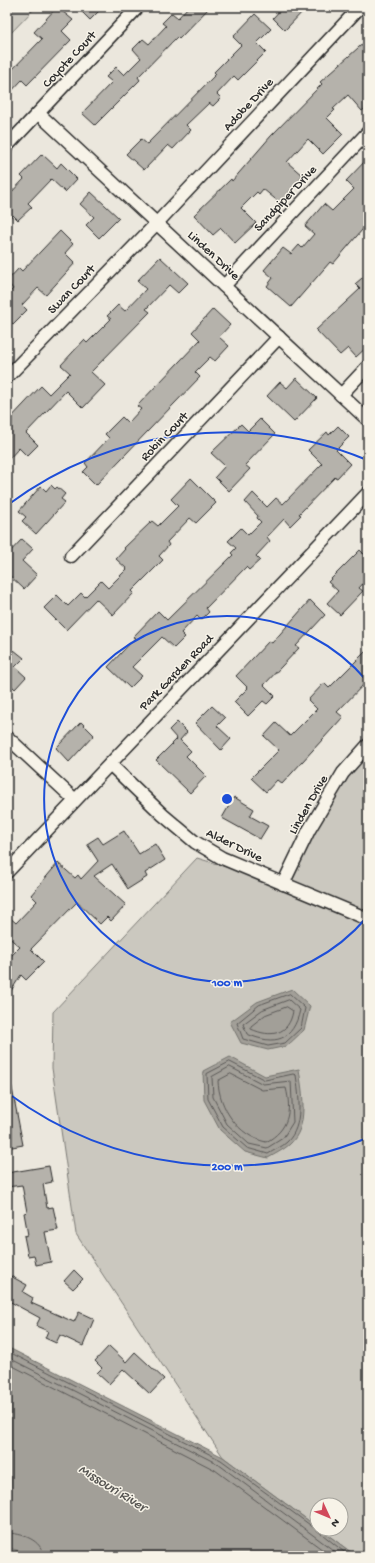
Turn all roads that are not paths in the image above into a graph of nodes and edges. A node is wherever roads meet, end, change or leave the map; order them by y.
1 (138, 7) edge
2 (360, 7) edge
3 (39, 114) junction
4 (368, 132) edge
5 (7, 146) edge
6 (158, 223) junction
7 (224, 286) junction
8 (279, 337) junction
9 (368, 366) edge
10 (7, 377) edge
11 (341, 395) junction
12 (368, 420) edge
13 (368, 493) edge
14 (71, 556) dead end
15 (7, 737) edge
16 (368, 745) edge
17 (110, 764) junction
18 (76, 800) junction
19 (7, 872) edge
20 (283, 884) junction
21 (368, 919) edge

1 - 3 street, Coyote Court
2 - 6 street, Adobe Drive
3 - 5 street, Coyote Court
3 - 6 street, Linden Drive
4 - 7 street, Sandpiper Drive
6 - 7 street, Linden Drive
6 - 10 street, Swan Court
7 - 8 street, Linden Drive
8 - 11 street, Linden Drive
8 - 14 street, Robin Court
9 - 11 street
11 - 12 street, Linden Drive
13 - 17 street, Park Garden Road
15 - 18 street
16 - 20 street, Linden Drive
17 - 18 street, Park Garden Road
17 - 20 street, Alder Drive
18 - 19 street, Park Garden Road
20 - 21 street, Alder Drive

